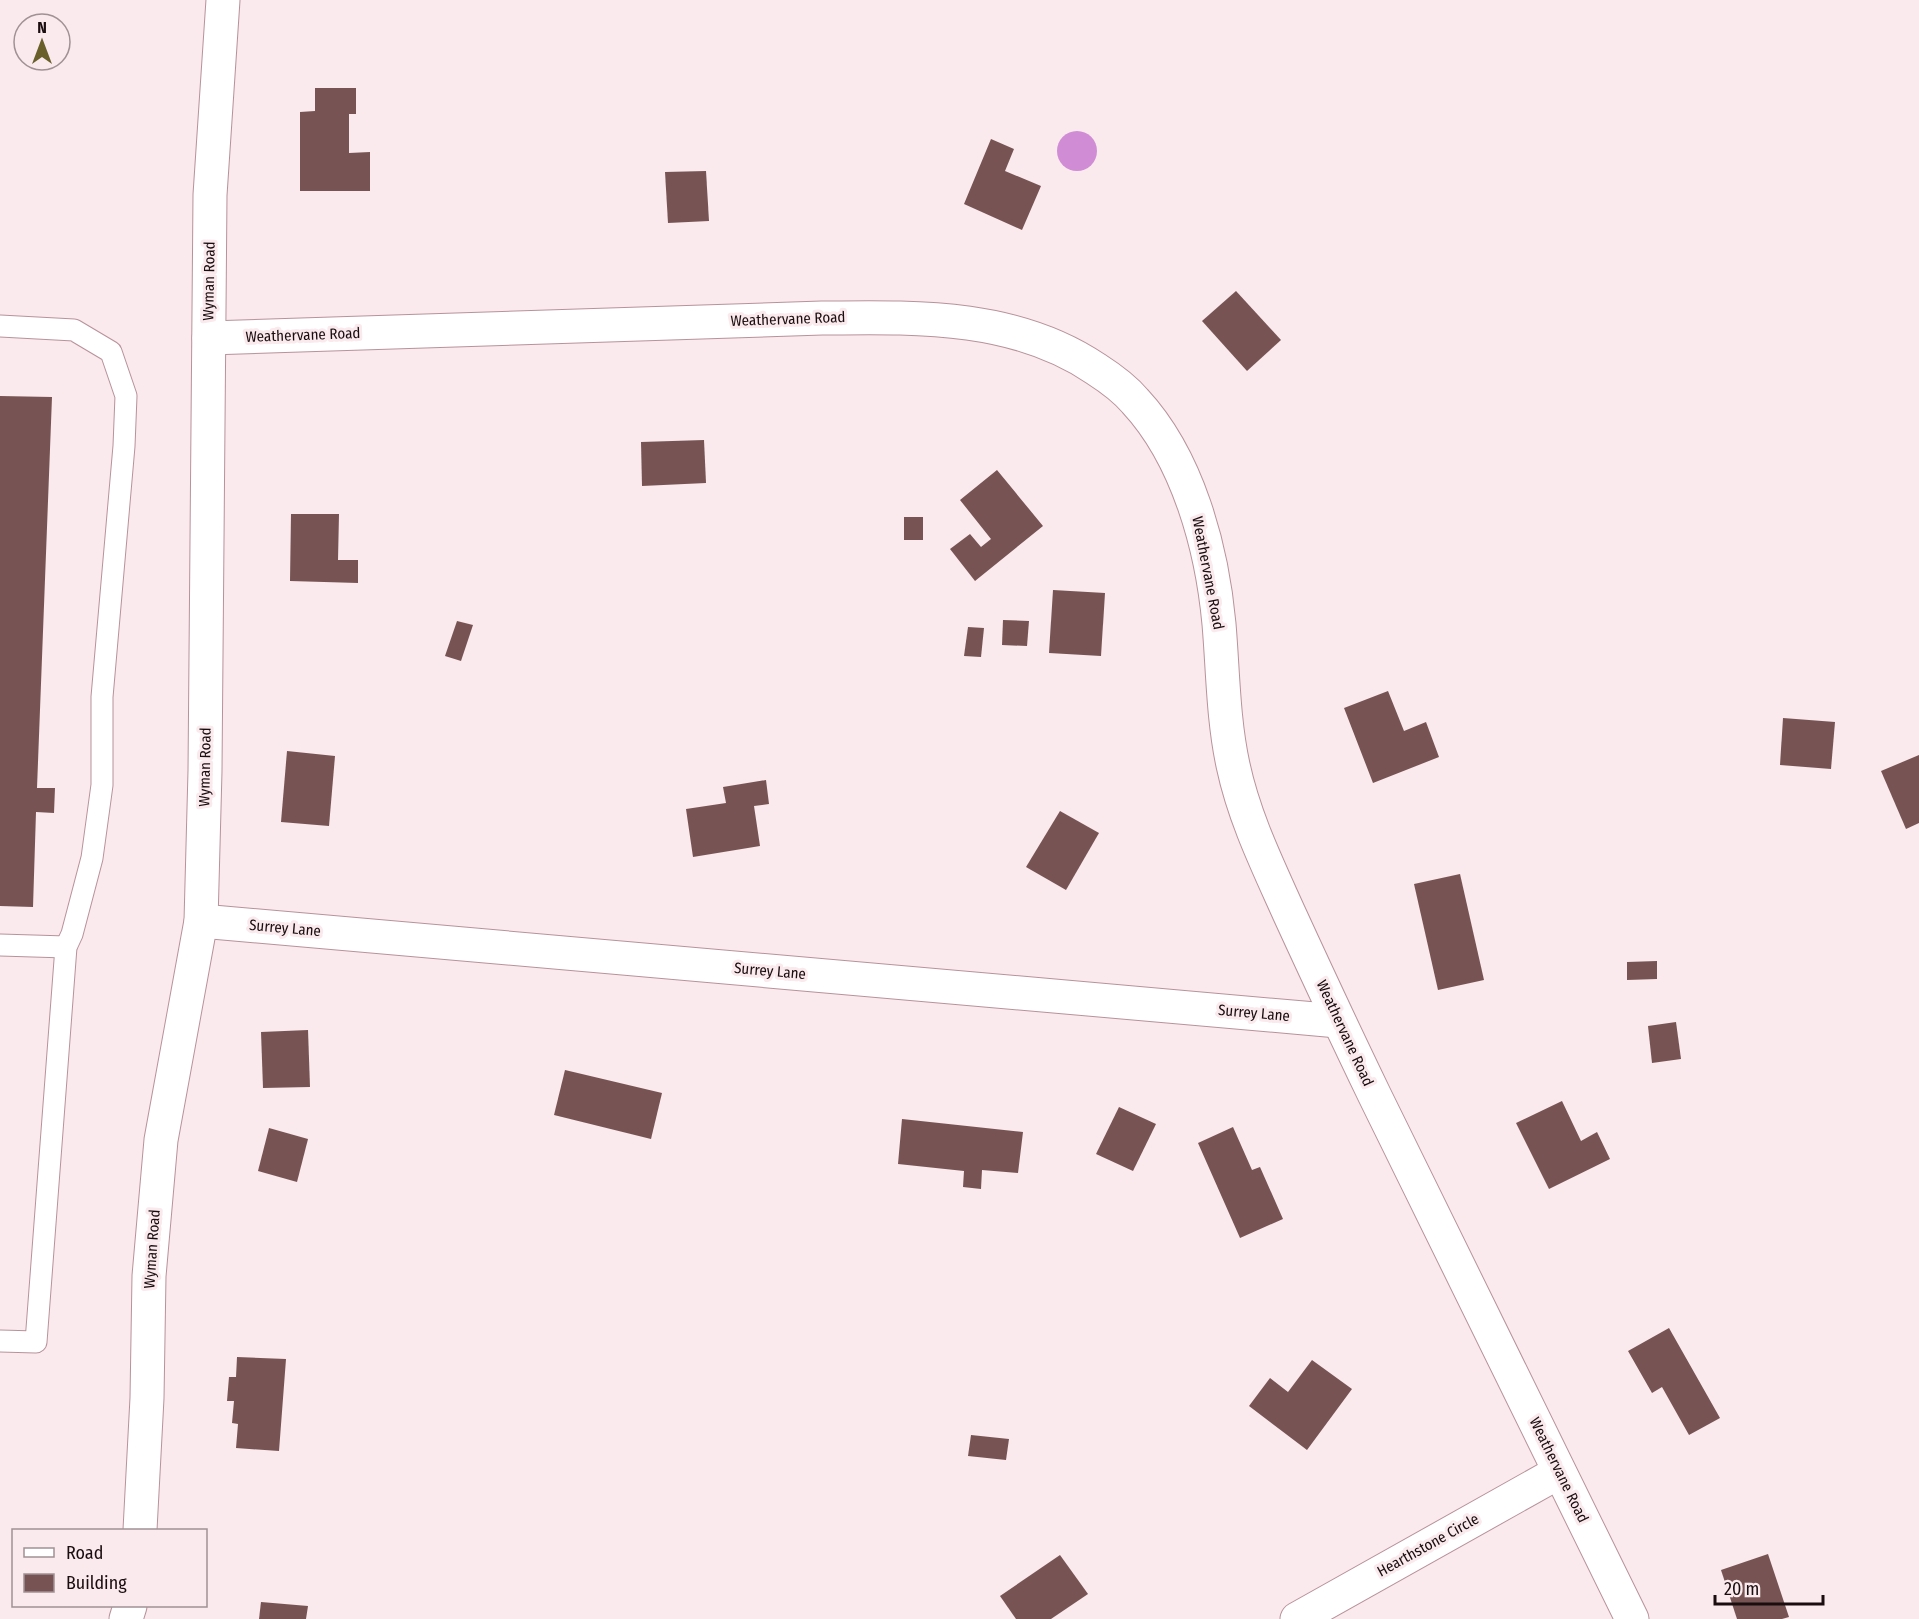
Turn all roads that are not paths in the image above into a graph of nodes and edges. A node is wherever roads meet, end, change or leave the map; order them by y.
1 (223, 0) edge
2 (0, 326) edge
3 (208, 338) junction
4 (201, 921) junction
5 (0, 945) edge
6 (66, 947) junction
7 (1338, 1021) junction
8 (0, 1341) edge
9 (1559, 1472) junction
10 (140, 1529) edge
11 (1297, 1619) edge
12 (1632, 1619) edge

1 - 3 street, Wyman Road
2 - 6 lane
3 - 4 street, Wyman Road
3 - 7 street, Weathervane Road
4 - 7 street, Surrey Lane
4 - 10 street, Wyman Road
5 - 6 lane
6 - 8 lane
7 - 9 street, Weathervane Road
9 - 11 street, Hearthstone Circle
9 - 12 street, Weathervane Road

